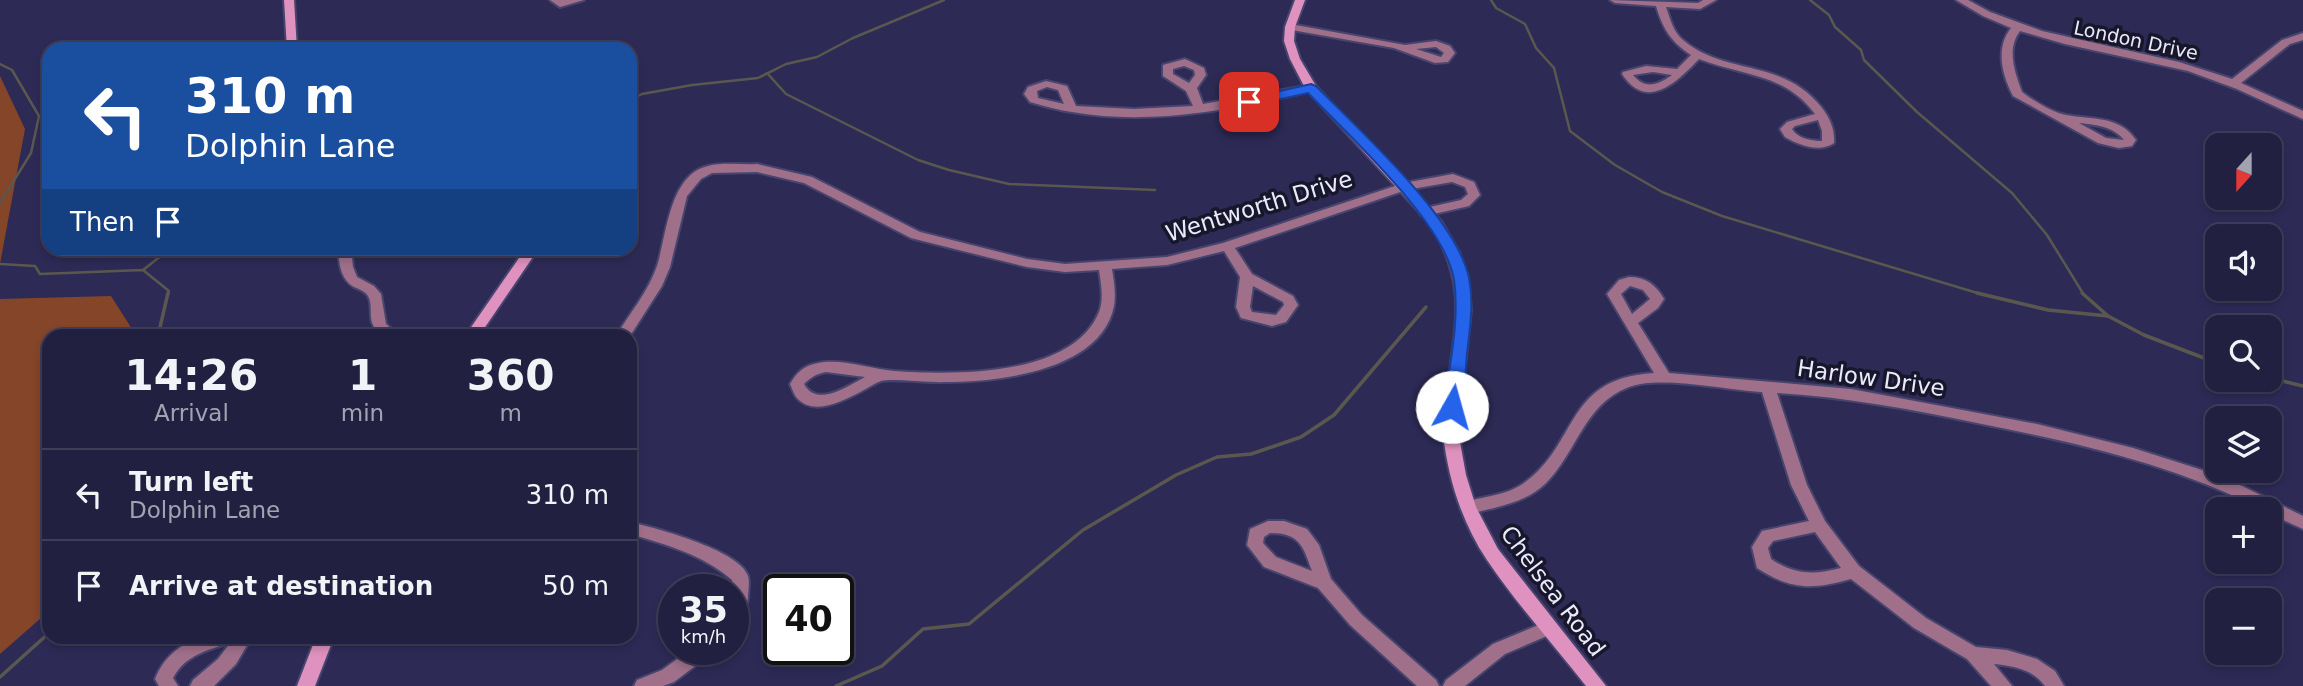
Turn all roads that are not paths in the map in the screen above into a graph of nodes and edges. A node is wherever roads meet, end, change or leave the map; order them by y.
1 (289, 0) edge
2 (555, 0) edge
3 (579, 0) edge
4 (1300, 0) edge
5 (1615, 0) edge
6 (1711, 0) edge
7 (1961, 0) edge
8 (1660, 2) edge
9 (1290, 27) junction
10 (2017, 28) junction
11 (2303, 36) edge
12 (292, 42) edge
13 (1405, 48) dead end
14 (1699, 54) junction
15 (1680, 73) dead end
16 (2234, 83) junction
17 (1311, 88) junction
18 (1191, 89) dead end
19 (1072, 109) dead end
20 (1200, 109) junction
21 (1822, 115) dead end
22 (2303, 116) edge
23 (2062, 118) junction
24 (1404, 187) junction
25 (1425, 212) junction
26 (1227, 246) junction
27 (345, 256) edge
28 (527, 256) edge
29 (1105, 266) junction
30 (1247, 278) dead end
31 (1630, 322) dead end
32 (381, 329) edge
33 (477, 329) edge
34 (627, 329) edge
35 (880, 375) junction
36 (1665, 379) junction
37 (1768, 388) junction
38 (1468, 507) junction
39 (2303, 523) edge
40 (1819, 525) junction
41 (637, 530) edge
42 (1853, 571) junction
43 (737, 574) edge
44 (1324, 583) dead end
45 (1548, 628) junction
46 (200, 644) edge
47 (240, 644) edge
48 (322, 644) edge
49 (1973, 654) junction
50 (683, 665) edge
51 (169, 686) edge
52 (199, 686) edge
53 (306, 686) edge
54 (643, 686) edge
55 (1430, 686) edge
56 (1452, 686) edge
57 (1597, 686) edge
58 (2003, 686) edge
59 (2055, 686) edge

1 - 12 street
2 - 3 street
4 - 9 street, Chelsea Road
5 - 8 street
6 - 8 street
7 - 10 street, London Drive
8 - 14 street
9 - 13 street
9 - 17 street, Chelsea Road
10 - 16 street, London Drive
10 - 23 street
11 - 16 street
14 - 15 street
14 - 21 street
16 - 22 street, London Drive
17 - 20 street
17 - 24 street, Chelsea Road
18 - 20 street
19 - 20 street
23 - 23 street
24 - 25 street, Chelsea Road
24 - 25 street, Wentworth Drive
24 - 26 street, Wentworth Drive
25 - 38 street, Chelsea Road
26 - 29 street, Wentworth Drive
26 - 30 street
27 - 32 street
28 - 33 street
29 - 34 street, Wentworth Drive
29 - 35 street
31 - 36 street
35 - 35 street
36 - 37 street, Harlow Drive
36 - 38 street, Harlow Drive
37 - 39 street, Harlow Drive
37 - 40 street
38 - 45 street, Chelsea Road
40 - 42 street
40 - 42 street
41 - 43 street
42 - 49 street
44 - 55 street
45 - 56 street
45 - 57 street, Chelsea Road
46 - 51 street
47 - 52 street
48 - 53 street
49 - 58 street
49 - 59 street
50 - 54 street

